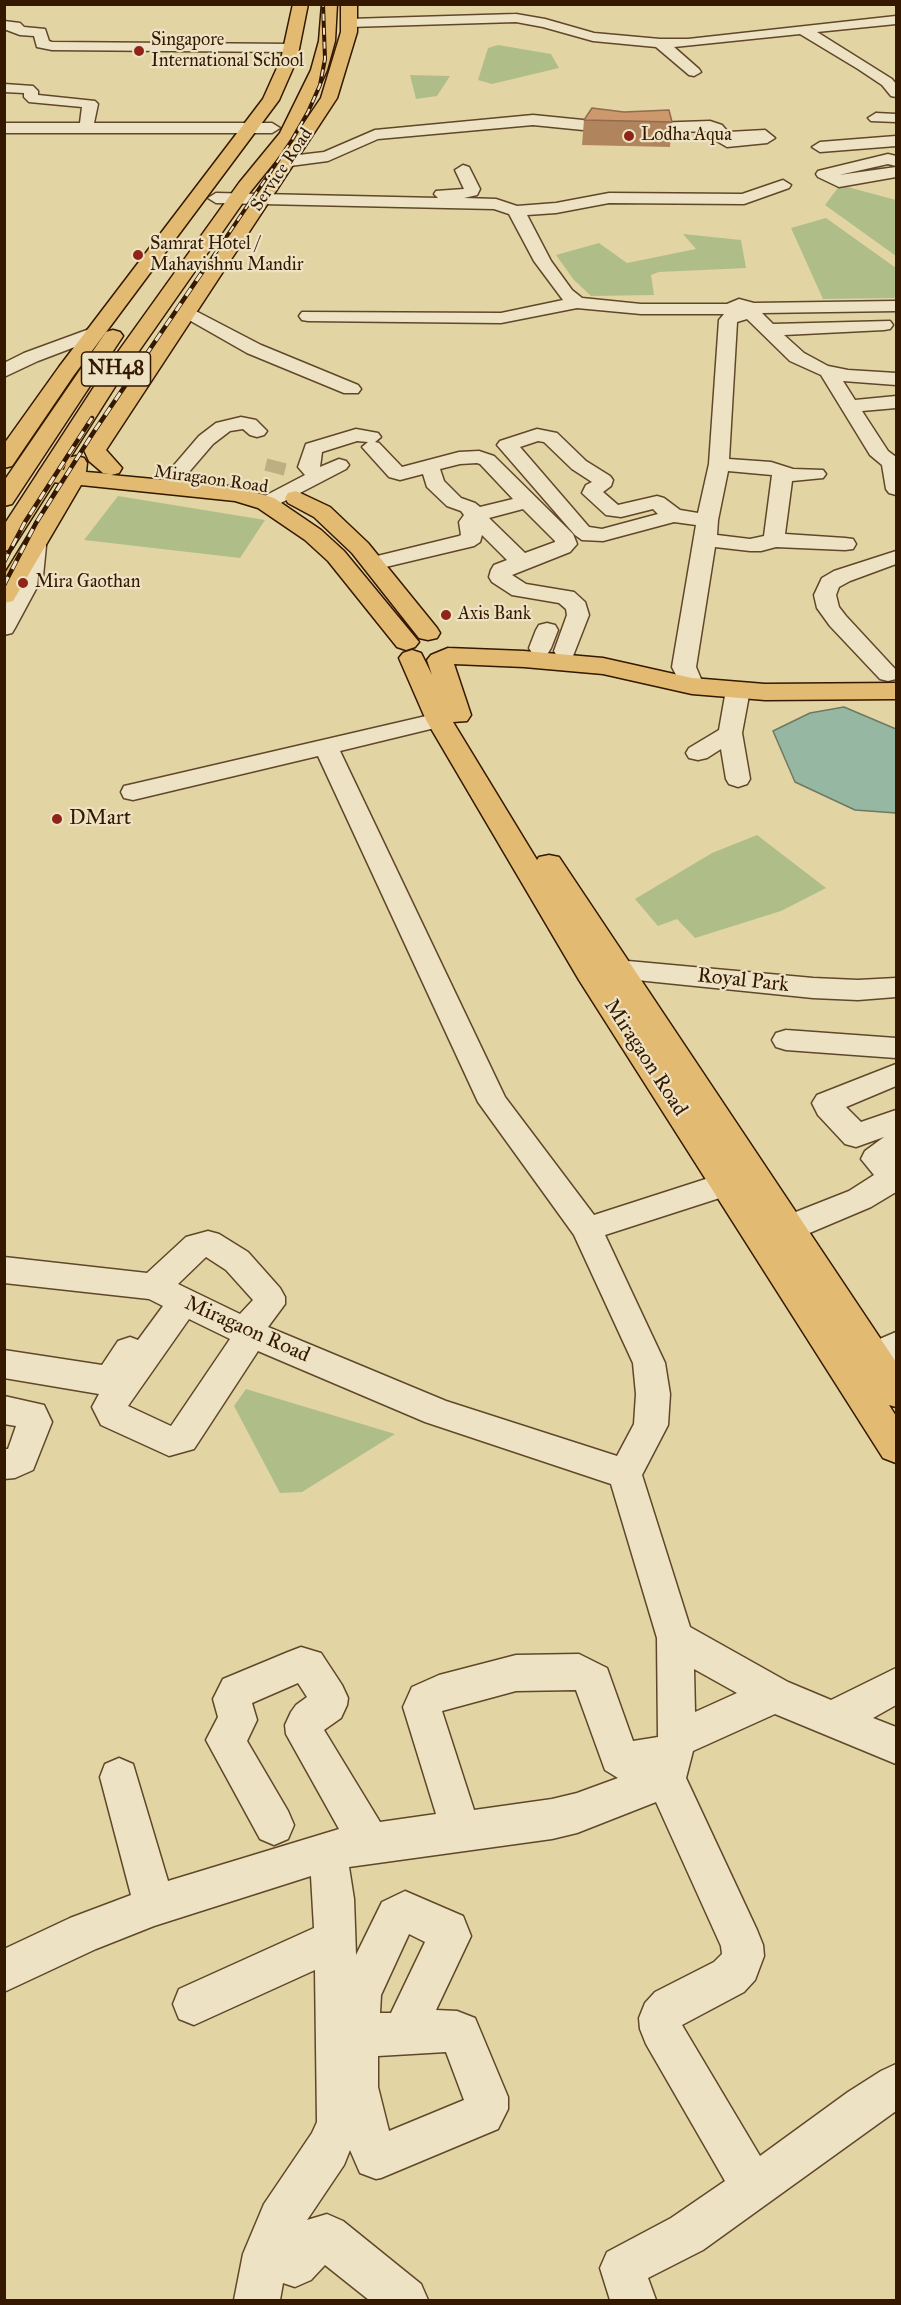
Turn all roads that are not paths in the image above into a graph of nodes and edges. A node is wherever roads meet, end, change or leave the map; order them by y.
1 (301, 4) edge
2 (315, 4) edge
3 (330, 4) edge
4 (349, 4) edge
5 (6, 20) edge
6 (897, 20) edge
7 (349, 23) junction
8 (802, 29) junction
9 (660, 43) junction
10 (293, 47) junction
11 (694, 72) dead end
12 (4, 88) edge
13 (897, 93) edge
14 (496, 108) dead end
15 (876, 118) dead end
16 (897, 118) edge
17 (85, 126) junction
18 (4, 128) edge
19 (145, 131) junction
20 (258, 133) junction
21 (723, 136) dead end
22 (4, 137) edge
23 (303, 139) junction
24 (897, 141) edge
25 (820, 147) dead end
26 (290, 161) junction
27 (897, 161) edge
28 (463, 170) dead end
29 (897, 172) edge
30 (783, 185) dead end
31 (315, 187) dead end
32 (393, 198) junction
33 (226, 199) junction
34 (262, 201) junction
35 (516, 211) junction
36 (577, 303) junction
37 (897, 306) edge
38 (743, 311) junction
39 (188, 312) junction
40 (308, 316) dead end
41 (897, 324) edge
42 (770, 330) junction
43 (95, 333) junction
44 (4, 371) edge
45 (829, 373) junction
46 (889, 373) edge
47 (351, 389) dead end
48 (897, 402) edge
49 (859, 405) junction
50 (256, 431) dead end
51 (888, 448) edge
52 (4, 461) edge
53 (72, 464) junction
54 (719, 464) junction
55 (339, 465) dead end
56 (111, 468) junction
57 (429, 468) junction
58 (587, 468) junction
59 (313, 471) junction
60 (530, 472) junction
61 (783, 472) junction
62 (816, 474) dead end
63 (176, 475) junction
64 (12, 476) edge
65 (269, 489) junction
66 (897, 489) edge
67 (4, 499) edge
68 (528, 501) junction
69 (674, 516) junction
70 (474, 524) junction
71 (706, 530) junction
72 (774, 540) junction
73 (845, 543) dead end
74 (4, 544) edge
75 (503, 544) junction
76 (36, 546) junction
77 (897, 557) edge
78 (520, 562) junction
79 (378, 569) junction
80 (4, 596) edge
81 (4, 628) edge
82 (431, 648) junction
83 (565, 651) junction
84 (688, 676) junction
85 (894, 679) edge
86 (864, 682) junction
87 (738, 690) junction
88 (439, 720) junction
89 (730, 733) junction
90 (326, 747) junction
91 (698, 753) dead end
92 (738, 779) dead end
93 (133, 792) dead end
94 (604, 971) junction
95 (897, 988) edge
96 (786, 1040) dead end
97 (897, 1048) edge
98 (897, 1075) edge
99 (897, 1121) edge
100 (897, 1144) edge
101 (897, 1177) edge
102 (741, 1179) junction
103 (789, 1228) junction
104 (586, 1229) junction
105 (4, 1270) edge
106 (170, 1294) junction
107 (248, 1332) junction
108 (885, 1351) edge
109 (4, 1364) edge
110 (897, 1392) edge
111 (4, 1410) edge
112 (897, 1447) edge
113 (4, 1464) edge
114 (625, 1474) junction
115 (675, 1638) junction
116 (897, 1686) edge
117 (775, 1695) junction
118 (832, 1719) junction
119 (897, 1746) edge
120 (672, 1757) junction
121 (119, 1777) dead end
122 (274, 1826) dead end
123 (461, 1830) junction
124 (370, 1843) junction
125 (327, 1851) junction
126 (154, 1906) junction
127 (334, 1940) junction
128 (4, 1971) edge
129 (194, 2004) dead end
130 (403, 2033) junction
131 (347, 2037) junction
132 (897, 2086) edge
133 (754, 2188) junction
134 (266, 2254) junction
135 (257, 2301) edge
136 (405, 2301) edge
137 (633, 2301) edge

1 - 10 main road
2 - 20 main road, NH48
3 - 33 main road, NH48
4 - 7 main road, Service Road
5 - 10 street
6 - 8 street
7 - 9 street
7 - 23 main road, Service Road
8 - 9 street
8 - 13 street
9 - 11 street
10 - 20 main road
12 - 17 street
14 - 23 street
15 - 16 street
17 - 18 street
17 - 19 street
19 - 20 street
19 - 22 street
20 - 33 main road, NH48
20 - 43 main road
21 - 26 street
23 - 26 main road, Service Road
24 - 25 street
26 - 34 main road, Service Road
27 - 29 street
28 - 32 street
30 - 35 street
31 - 32 street
32 - 34 street
32 - 35 street
33 - 34 street
33 - 53 main road, NH48
33 - 64 main road, NH48
34 - 39 main road, Service Road
35 - 36 street
36 - 38 street
36 - 40 street
37 - 38 street
38 - 42 street
38 - 54 street
39 - 47 street
39 - 56 main road, Service Road
41 - 42 street
42 - 45 street
43 - 44 street
43 - 52 main road
45 - 46 street
45 - 49 street
48 - 49 street
49 - 51 street
50 - 63 street
51 - 66 street
53 - 56 main road, Miragaon Road
53 - 65 main road, Miragaon Road
53 - 74 main road
53 - 76 main road
54 - 61 street
54 - 71 street
55 - 59 street
56 - 63 main road, Miragaon Road
57 - 59 street
57 - 68 street
57 - 70 street
58 - 60 street
58 - 60 street
58 - 69 street
59 - 65 street
60 - 69 street
61 - 62 street
61 - 72 street
63 - 65 main road, Miragaon Road
64 - 67 main road, NH48
65 - 79 main road, Miragaon Road
65 - 82 main road, Miragaon Road
68 - 70 street
68 - 78 street
69 - 71 street
70 - 75 street
70 - 79 street
71 - 72 street
71 - 84 street
72 - 73 street
75 - 78 street
75 - 79 street
76 - 80 main road
76 - 81 street
77 - 85 street
78 - 83 street
79 - 82 main road, Miragaon Road
82 - 83 main road
82 - 84 main road
82 - 88 main road, Miragaon Road
82 - 94 main road, Miragaon Road
83 - 84 main road
84 - 86 main road
84 - 87 main road
85 - 86 main road
86 - 87 main road
87 - 89 street
88 - 90 street
88 - 94 main road, Miragaon Road
89 - 91 street
89 - 92 street
90 - 93 street
90 - 104 street
94 - 95 street, Royal Park
94 - 102 main road, Miragaon Road
96 - 97 street
98 - 99 street
100 - 101 street
101 - 103 street
102 - 103 main road, Miragaon Road
102 - 104 street
102 - 112 main road, Miragaon Road
103 - 108 main road, Miragaon Road
104 - 114 street
105 - 106 street, Miragaon Road
106 - 107 street, Miragaon Road
106 - 107 street
106 - 107 street
106 - 109 street
107 - 114 street, Miragaon Road
108 - 110 main road, Miragaon Road
111 - 113 street
114 - 115 street
115 - 117 street
115 - 120 street
116 - 118 street
117 - 118 street
117 - 120 street
118 - 119 street
120 - 123 street
120 - 123 street
120 - 133 street
121 - 126 street
122 - 124 street
123 - 124 street
124 - 125 street
125 - 126 street
125 - 127 street
126 - 128 street
127 - 129 street
127 - 131 street
130 - 131 street
130 - 131 street
130 - 131 street
131 - 134 street
132 - 133 street
133 - 137 street
134 - 135 street
134 - 136 street

